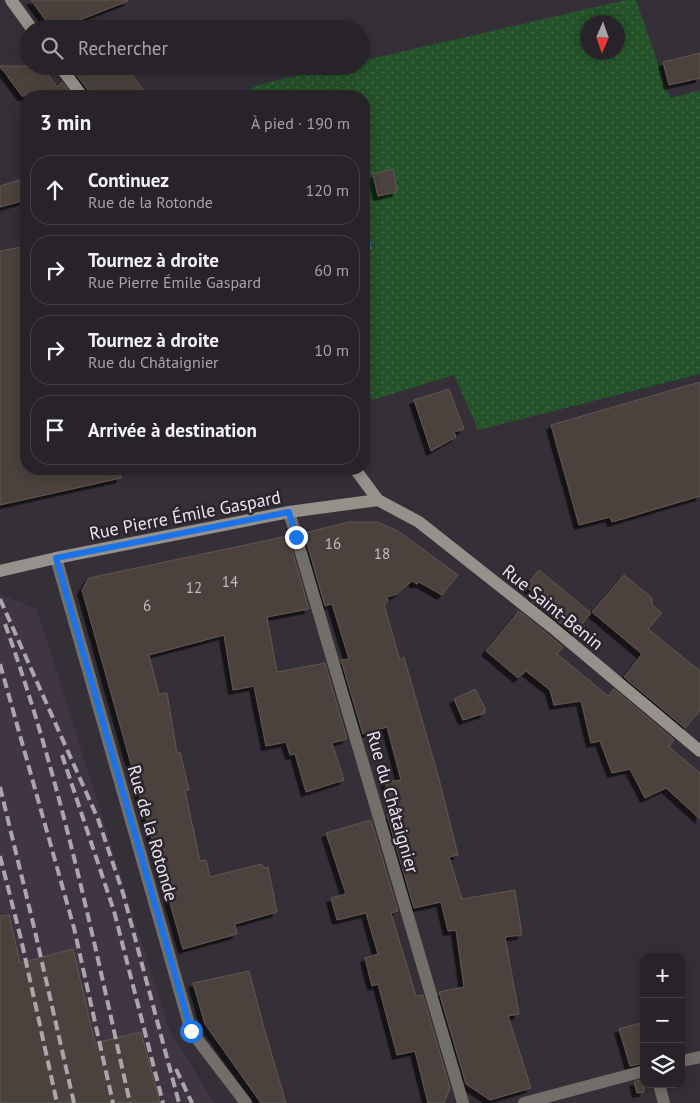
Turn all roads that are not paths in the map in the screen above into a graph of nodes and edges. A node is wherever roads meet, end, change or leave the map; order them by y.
1 (11, 0) edge
2 (25, 20) edge
3 (67, 75) edge
4 (78, 90) edge
5 (359, 475) edge
6 (378, 500) junction
7 (289, 512) junction
8 (56, 558) junction
9 (0, 571) edge
10 (700, 751) edge
11 (700, 1057) edge
12 (685, 1060) edge
13 (640, 1072) edge
14 (660, 1088) edge
15 (246, 1103) edge
16 (462, 1103) edge
17 (524, 1103) edge
18 (664, 1103) edge

1 - 2 main road
3 - 4 main road
5 - 6 main road
6 - 7 main road, Rue Pierre Émile Gaspard
6 - 10 main road, Rue Saint-Benin
7 - 8 main road, Rue Pierre Émile Gaspard
7 - 16 street, Rue du Châtaignier
8 - 9 main road, Rue Pierre Émile Gaspard
8 - 15 street, Rue de la Rotonde
11 - 12 street
13 - 17 street
14 - 18 street

